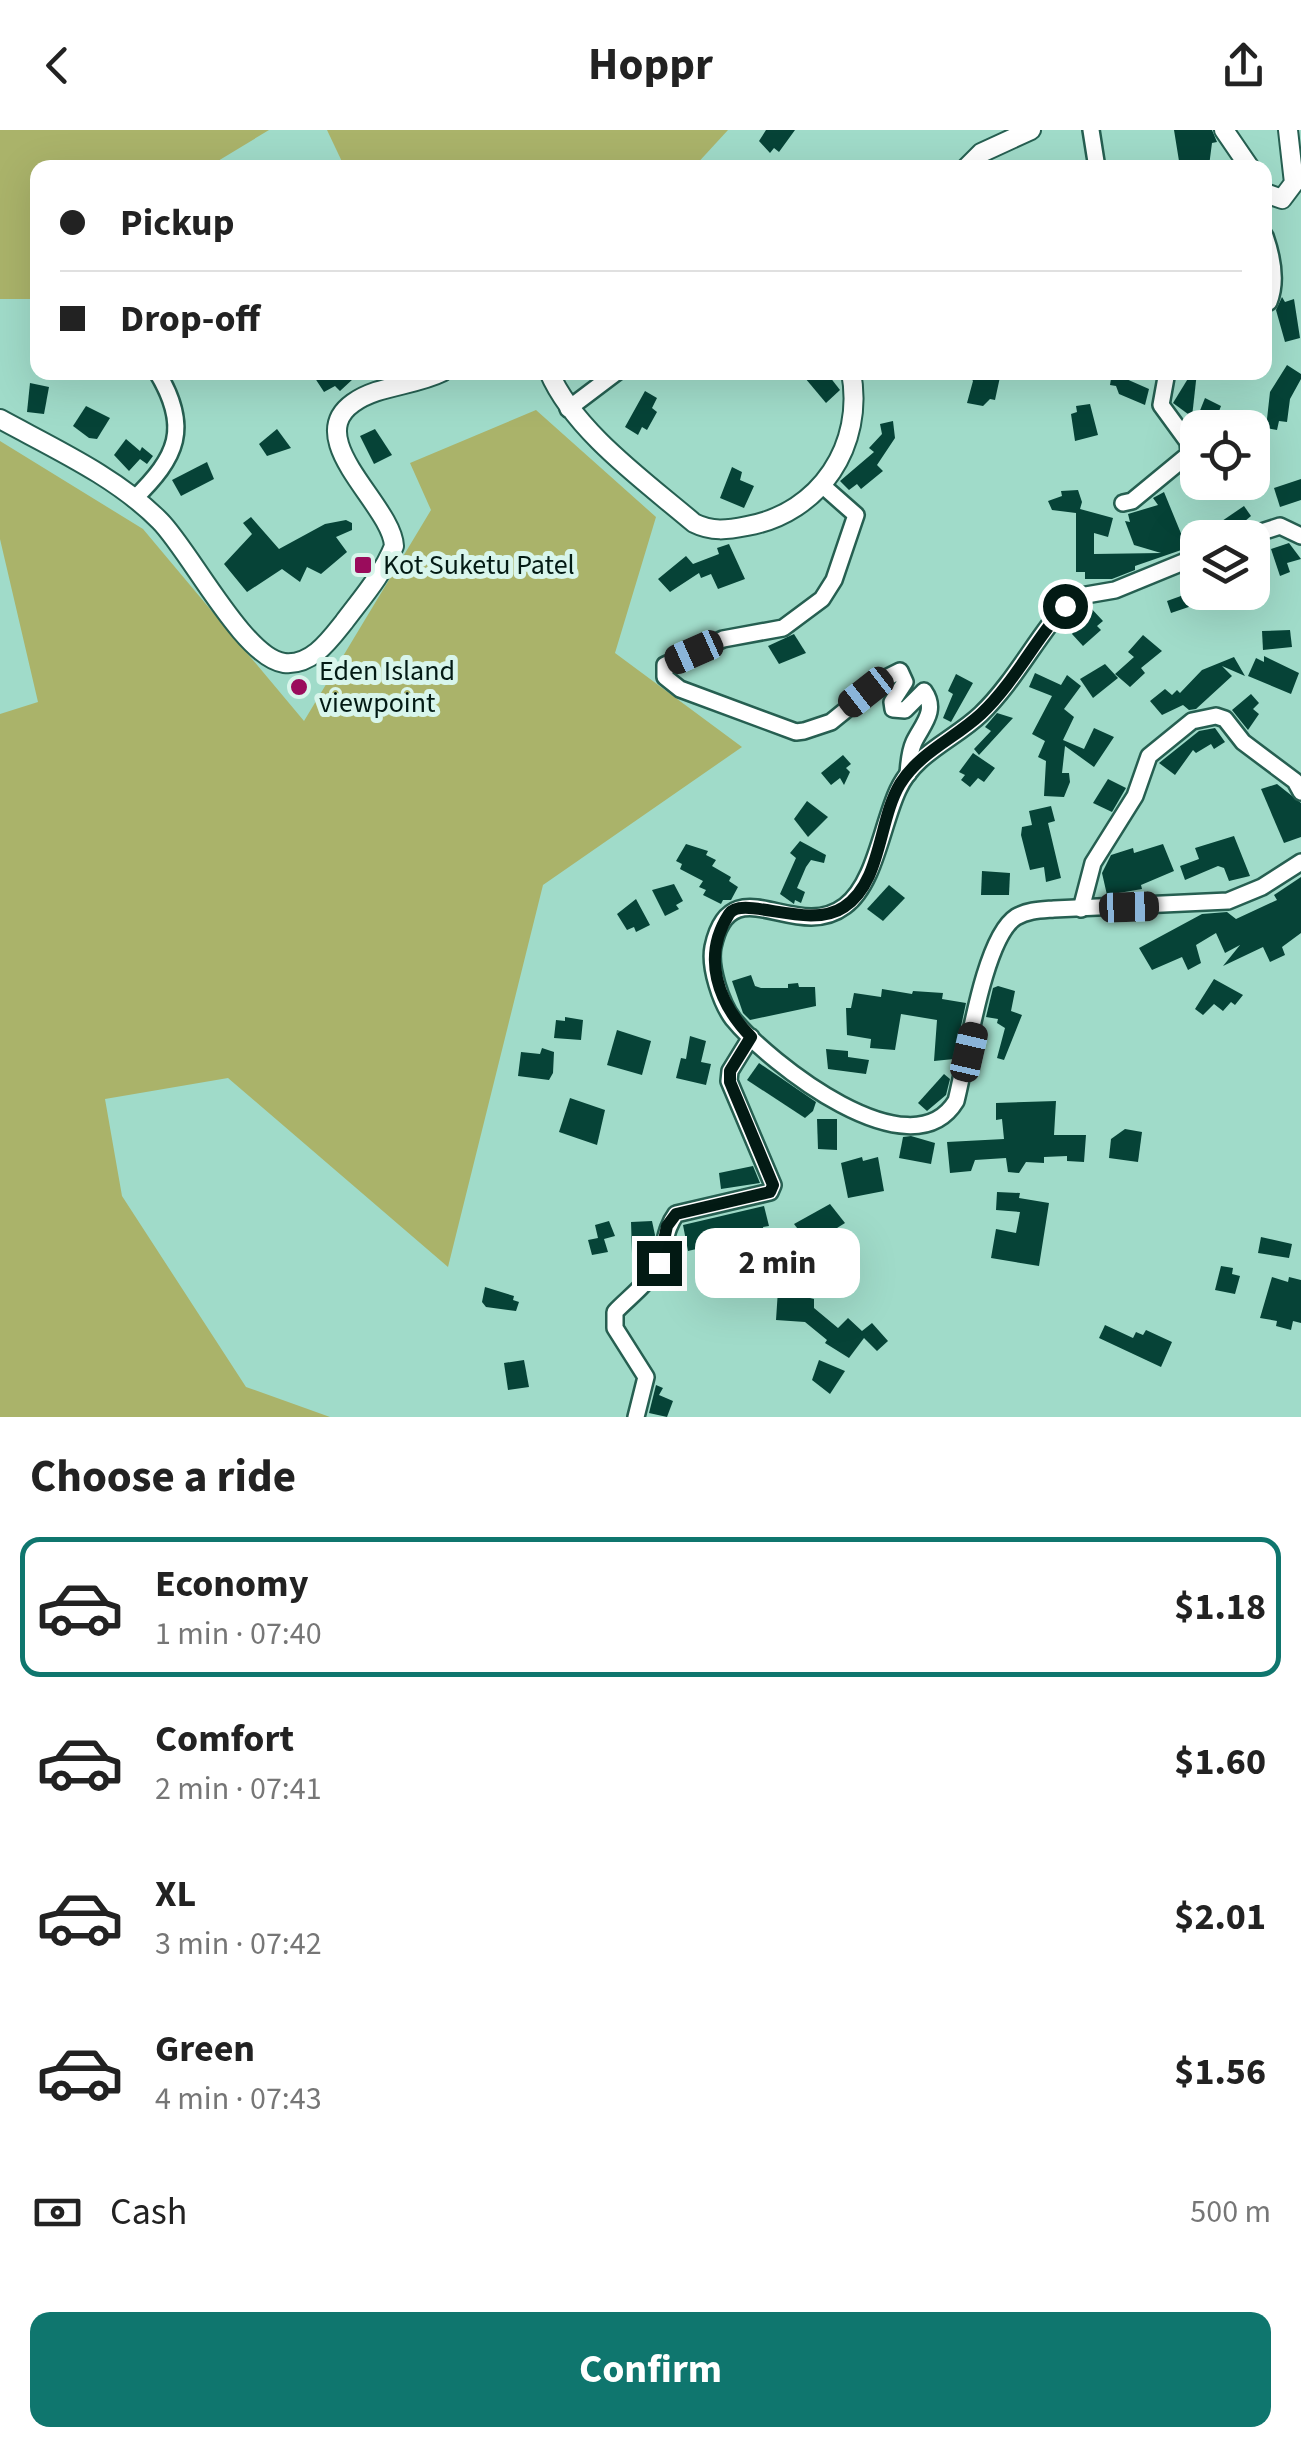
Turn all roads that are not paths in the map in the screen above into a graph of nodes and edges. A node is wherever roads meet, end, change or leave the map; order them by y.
1 (1031, 130) edge
2 (1091, 130) edge
3 (1224, 130) edge
4 (1288, 130) edge
5 (975, 160) edge
6 (1096, 160) edge
7 (1245, 160) edge
8 (1272, 195) edge
9 (161, 380) edge
10 (418, 380) edge
11 (553, 380) edge
12 (606, 380) edge
13 (852, 380) edge
14 (1165, 380) edge
15 (568, 408) junction
16 (0, 419) edge
17 (822, 485) junction
18 (134, 499) junction
19 (1123, 503) dead end
20 (1270, 529) edge
21 (1301, 536) edge
22 (1180, 563) edge
23 (908, 774) junction
24 (1301, 792) edge
25 (1301, 862) edge
26 (1081, 909) junction
27 (751, 1037) junction
28 (636, 1417) edge

1 - 5 main road
2 - 6 street
3 - 7 main road
4 - 8 main road
9 - 18 street
10 - 18 main road
11 - 15 main road
12 - 15 street
13 - 17 main road
14 - 19 street
15 - 17 main road
16 - 18 main road
17 - 23 street
20 - 21 street
22 - 23 street
23 - 27 street
24 - 26 street
25 - 26 street
26 - 27 street
27 - 28 street

